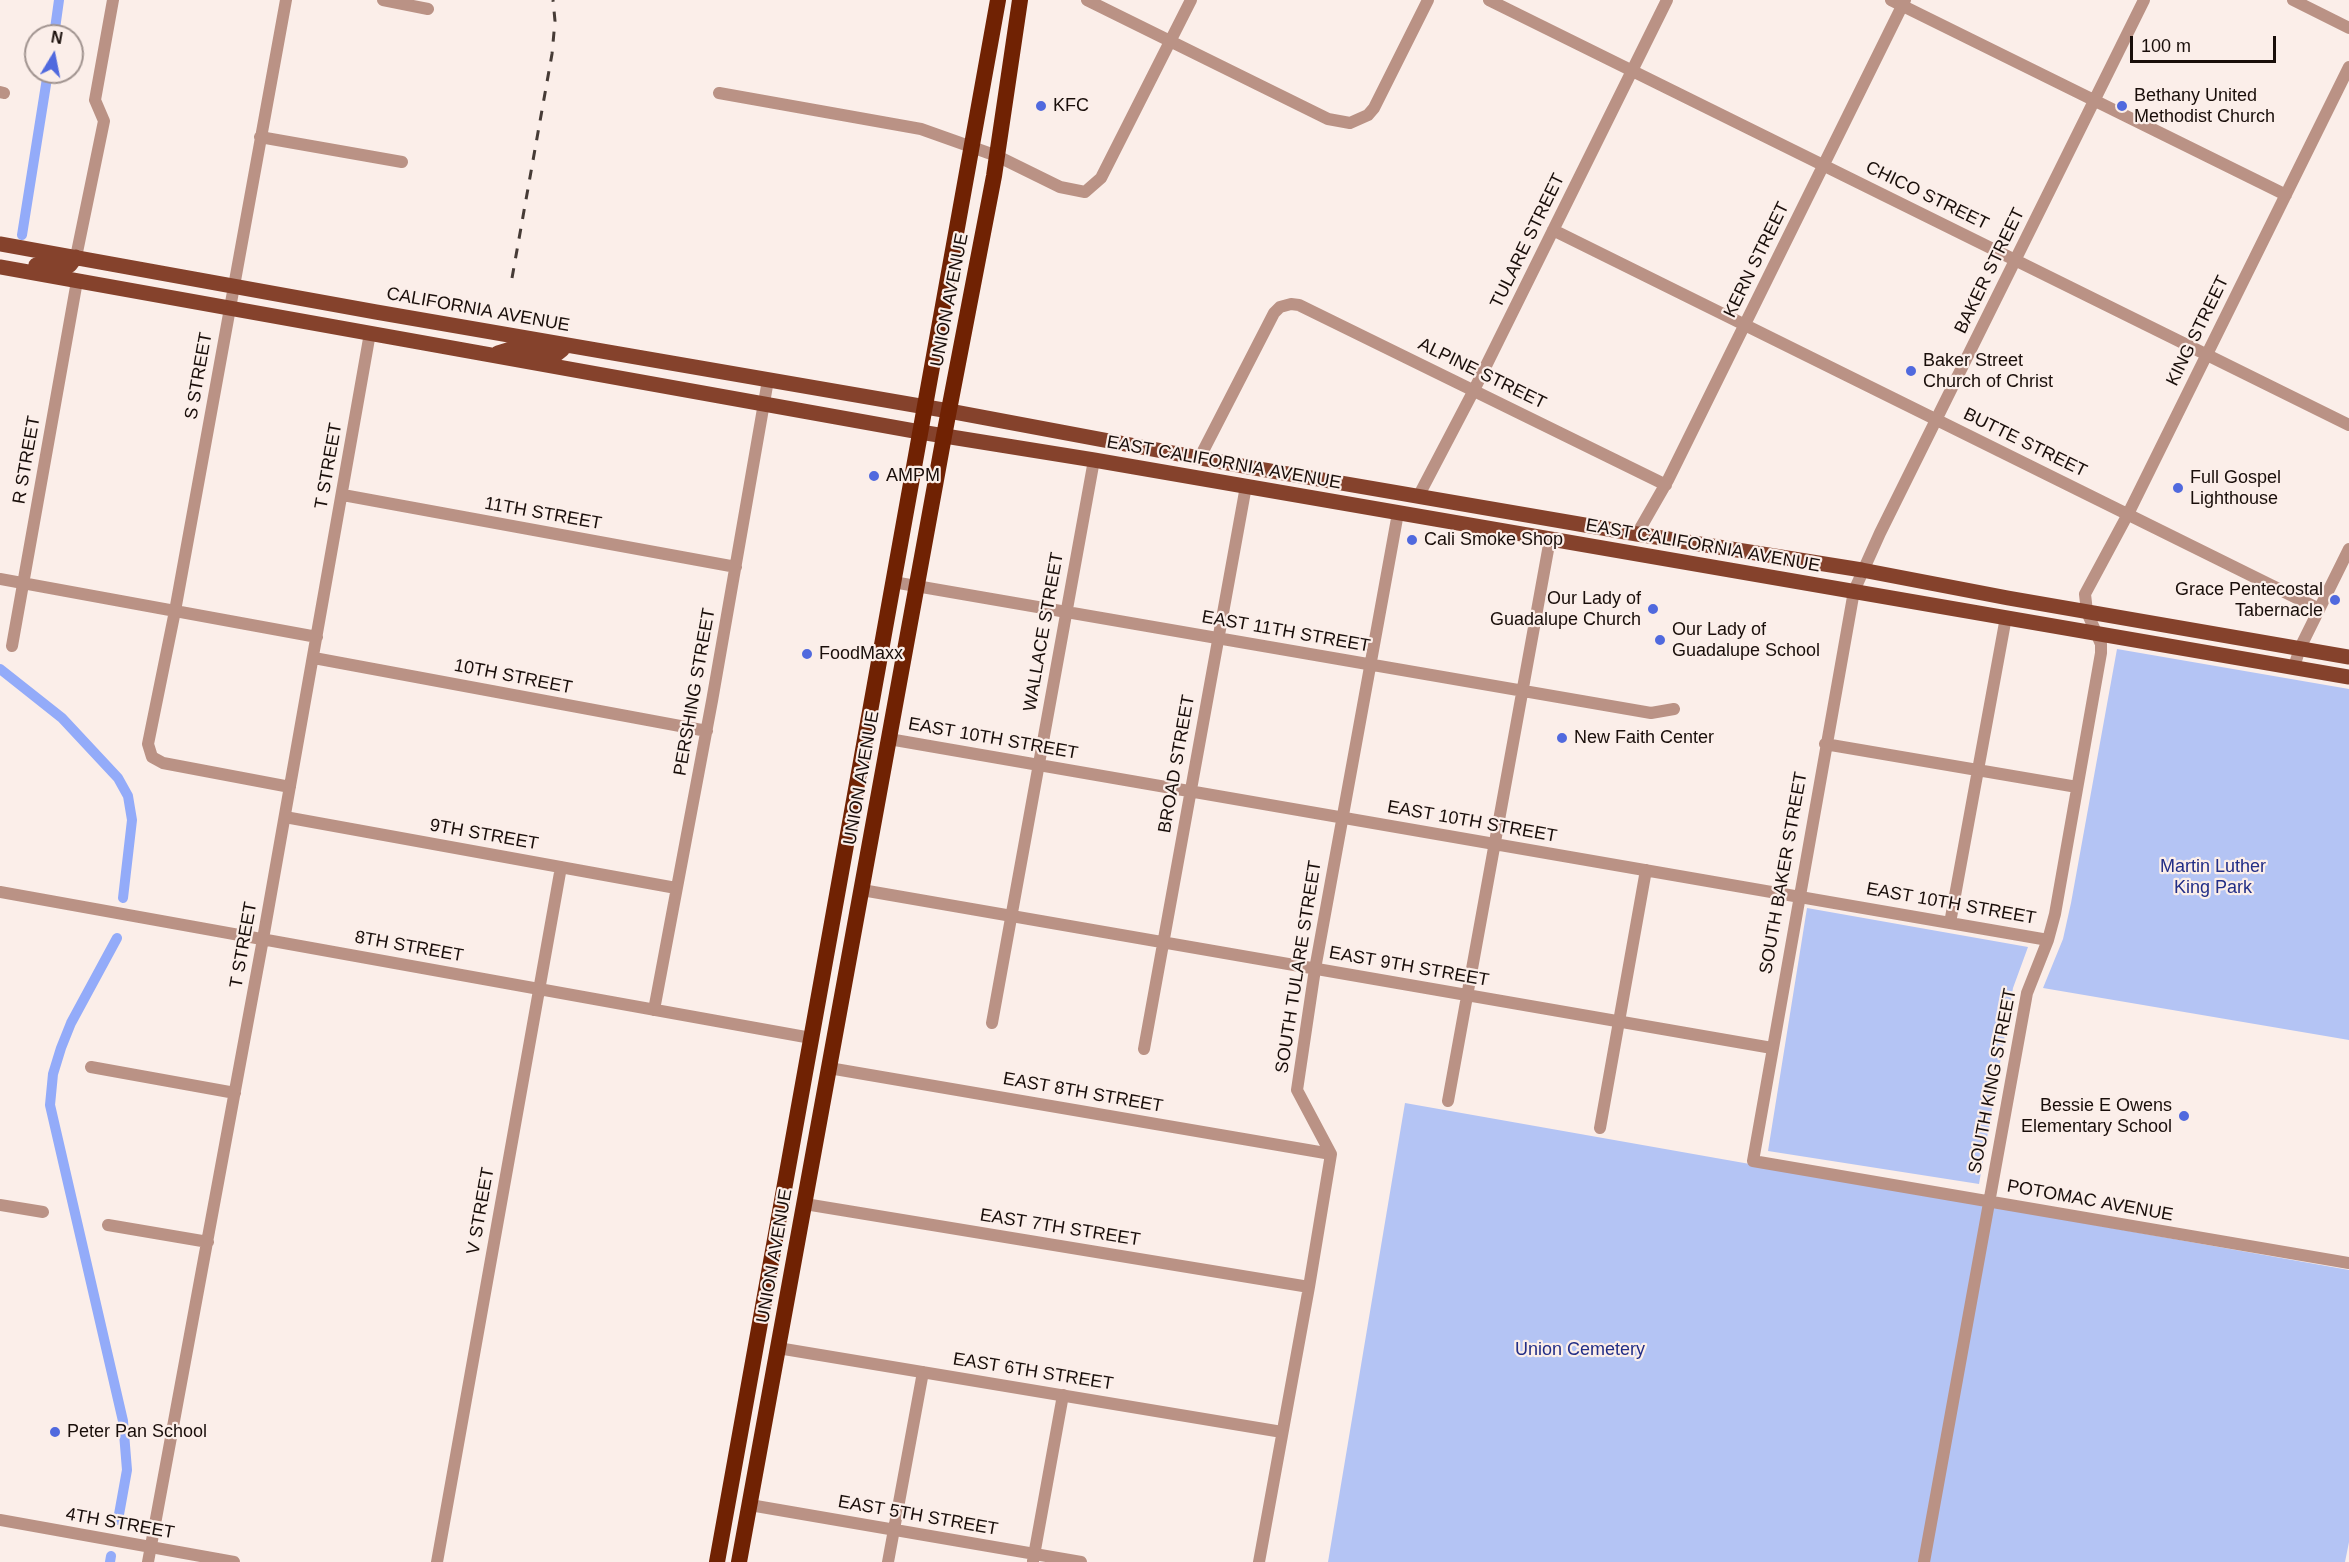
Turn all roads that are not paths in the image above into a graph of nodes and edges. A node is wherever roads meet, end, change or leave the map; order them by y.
1 (113, 0) edge
2 (286, 0) edge
3 (383, 0) edge
4 (998, 0) edge
5 (1020, 0) edge
6 (1088, 0) edge
7 (1191, 0) edge
8 (1428, 0) edge
9 (1489, 0) edge
10 (1667, 0) edge
11 (2144, 0) edge
12 (2293, 0) edge
13 (1900, 2) edge
14 (428, 9) dead end
15 (2349, 28) edge
16 (1170, 41) junction
17 (2349, 67) edge
18 (1632, 71) junction
19 (719, 93) dead end
20 (2094, 100) junction
21 (260, 137) junction
22 (972, 147) junction
23 (997, 156) junction
24 (402, 162) dead end
25 (1824, 165) junction
26 (2286, 195) junction
27 (1553, 230) junction
28 (0, 244) edge
29 (76, 257) junction
30 (2015, 260) junction
31 (0, 267) edge
32 (133, 267) junction
33 (23, 272) junction
34 (77, 281) junction
35 (233, 285) junction
36 (229, 307) junction
37 (423, 320) junction
38 (1745, 325) junction
39 (370, 333) junction
40 (563, 345) junction
41 (493, 355) junction
42 (2207, 355) junction
43 (768, 380) junction
44 (1474, 390) junction
45 (763, 404) junction
46 (924, 407) junction
47 (949, 411) junction
48 (1936, 420) junction
49 (2349, 425) edge
50 (920, 432) junction
51 (944, 436) junction
52 (1200, 457) junction
53 (1094, 460) junction
54 (1130, 466) junction
55 (1319, 479) junction
56 (1666, 485) junction
57 (1246, 486) junction
58 (343, 495) junction
59 (1418, 496) junction
60 (1341, 503) junction
61 (1398, 513) junction
62 (2128, 514) junction
63 (1619, 531) junction
64 (1637, 534) junction
65 (1550, 539) junction
66 (2349, 549) edge
67 (736, 567) junction
68 (1862, 570) junction
69 (0, 579) edge
70 (893, 582) junction
71 (23, 584) junction
72 (917, 586) junction
73 (1854, 591) junction
74 (2319, 609) junction
75 (175, 611) junction
76 (1066, 612) junction
77 (2087, 612) junction
78 (2006, 617) junction
79 (2097, 633) junction
80 (317, 637) junction
81 (1218, 638) junction
82 (12, 646) dead end
83 (2300, 648) junction
84 (2349, 657) edge
85 (314, 658) junction
86 (1370, 665) junction
87 (2294, 667) junction
88 (2349, 677) edge
89 (1522, 691) junction
90 (1674, 709) dead end
91 (707, 731) junction
92 (889, 739) junction
93 (1825, 744) junction
94 (1039, 765) junction
95 (1978, 770) junction
96 (290, 787) junction
97 (2077, 787) junction
98 (1191, 791) junction
99 (285, 817) junction
100 (1342, 817) junction
101 (1495, 844) junction
102 (561, 867) junction
103 (1646, 870) junction
104 (676, 888) junction
105 (862, 890) junction
106 (0, 892) edge
107 (1798, 896) junction
108 (1011, 916) junction
109 (1950, 923) junction
110 (263, 939) junction
111 (2048, 940) junction
112 (1163, 943) junction
113 (1315, 969) junction
114 (539, 989) junction
115 (1467, 995) junction
116 (654, 1010) junction
117 (1619, 1021) junction
118 (992, 1023) dead end
119 (811, 1038) junction
120 (1772, 1048) junction
121 (1144, 1049) dead end
122 (91, 1067) dead end
123 (829, 1068) junction
124 (235, 1093) junction
125 (1448, 1101) dead end
126 (1600, 1128) dead end
127 (816, 1142) junction
128 (1331, 1154) junction
129 (1753, 1161) joint
130 (1988, 1202) junction
131 (0, 1204) edge
132 (805, 1204) junction
133 (43, 1212) dead end
134 (108, 1225) dead end
135 (208, 1242) junction
136 (2349, 1263) edge
137 (1309, 1287) junction
138 (778, 1348) junction
139 (922, 1372) junction
140 (1063, 1395) junction
141 (1282, 1432) junction
142 (750, 1505) junction
143 (0, 1520) edge
144 (894, 1530) junction
145 (151, 1548) junction
146 (1034, 1558) edge
147 (148, 1562) edge
148 (234, 1562) edge
149 (437, 1562) edge
150 (717, 1562) edge
151 (739, 1562) edge
152 (888, 1562) edge
153 (1081, 1562) edge
154 (1258, 1562) edge
155 (1924, 1562) edge

1 - 29 street
2 - 21 street, S STREET
3 - 14 street
4 - 22 highway, UNION AVENUE
5 - 23 highway, UNION AVENUE
6 - 16 street
7 - 16 street
8 - 16 street
9 - 18 street, CHICO STREET
10 - 18 street, TULARE STREET
11 - 20 street, BAKER STREET
12 - 15 street
13 - 20 street
13 - 25 street, KERN STREET
16 - 23 street
17 - 26 street, KING STREET
18 - 25 street, CHICO STREET
18 - 27 street, TULARE STREET
19 - 22 street
20 - 26 street
20 - 30 street, BAKER STREET
21 - 24 street
21 - 35 street, S STREET
22 - 23 street
22 - 46 highway, UNION AVENUE
23 - 47 highway, UNION AVENUE
25 - 30 street, CHICO STREET
25 - 38 street, KERN STREET
26 - 42 street, KING STREET
27 - 38 street, BUTTE STREET
27 - 44 street, TULARE STREET
28 - 29 main road, CALIFORNIA AVENUE
29 - 32 main road, CALIFORNIA AVENUE
29 - 33 main road
30 - 42 street, CHICO STREET
30 - 48 street, BAKER STREET
31 - 33 main road
32 - 34 main road
32 - 35 main road, CALIFORNIA AVENUE
33 - 34 main road
34 - 36 main road
34 - 71 street, R STREET
35 - 36 street, S STREET
35 - 37 main road, CALIFORNIA AVENUE
36 - 39 main road
36 - 75 street, S STREET
37 - 39 main road
37 - 40 main road, CALIFORNIA AVENUE
38 - 48 street, BUTTE STREET
38 - 56 street, KERN STREET
39 - 41 main road
39 - 58 street, T STREET
40 - 41 main road
40 - 43 main road, CALIFORNIA AVENUE
41 - 45 main road
42 - 49 street, CHICO STREET
42 - 62 street, KING STREET
43 - 45 street, PERSHING STREET
43 - 46 main road, CALIFORNIA AVENUE
44 - 52 street, ALPINE STREET
44 - 56 street, ALPINE STREET
44 - 59 street, TULARE STREET
45 - 50 main road
45 - 67 street, PERSHING STREET
46 - 47 main road, CALIFORNIA AVENUE
46 - 50 highway, UNION AVENUE
47 - 51 highway, UNION AVENUE
47 - 52 main road, EAST CALIFORNIA AVENUE
48 - 62 street, BUTTE STREET
48 - 68 street, BAKER STREET
50 - 51 main road
50 - 70 highway, UNION AVENUE
51 - 53 main road, EAST CALIFORNIA AVENUE
51 - 72 highway, UNION AVENUE
52 - 54 main road
52 - 55 main road, EAST CALIFORNIA AVENUE
53 - 54 main road, EAST CALIFORNIA AVENUE
53 - 76 street, WALLACE STREET
54 - 57 main road, EAST CALIFORNIA AVENUE
55 - 57 main road
55 - 59 main road, EAST CALIFORNIA AVENUE
56 - 64 street, KERN STREET
57 - 60 main road, EAST CALIFORNIA AVENUE
57 - 81 street, BROAD STREET
58 - 67 street, 11TH STREET
58 - 80 street, T STREET
59 - 60 main road
59 - 63 main road, EAST CALIFORNIA AVENUE
60 - 61 main road, EAST CALIFORNIA AVENUE
61 - 65 main road, EAST CALIFORNIA AVENUE
61 - 86 street, SOUTH TULARE STREET
62 - 74 street, BUTTE STREET
62 - 77 street, KING STREET
63 - 64 main road, EAST CALIFORNIA AVENUE
63 - 65 main road
64 - 68 main road, EAST CALIFORNIA AVENUE
65 - 73 main road, EAST CALIFORNIA AVENUE
65 - 89 street
66 - 74 street
67 - 91 street, PERSHING STREET
68 - 73 street, BAKER STREET
68 - 77 main road, EAST CALIFORNIA AVENUE
69 - 71 street
70 - 72 street, EAST 11TH STREET
70 - 119 highway, UNION AVENUE
71 - 75 street
71 - 82 street, R STREET
72 - 76 street, EAST 11TH STREET
72 - 92 highway, UNION AVENUE
73 - 78 main road, EAST CALIFORNIA AVENUE
73 - 93 street, SOUTH BAKER STREET
74 - 83 street
75 - 80 street
75 - 96 street, S STREET
76 - 81 street, EAST 11TH STREET
76 - 94 street, WALLACE STREET
77 - 79 street, SOUTH KING STREET
77 - 83 main road, EAST CALIFORNIA AVENUE
78 - 79 main road, EAST CALIFORNIA AVENUE
78 - 95 street
79 - 87 main road, EAST CALIFORNIA AVENUE
79 - 97 street, SOUTH KING STREET
80 - 85 street, T STREET
81 - 86 street, EAST 11TH STREET
81 - 98 street, BROAD STREET
83 - 84 main road, EAST CALIFORNIA AVENUE
83 - 87 street
85 - 91 street, 10TH STREET
85 - 96 street, T STREET
86 - 89 street, EAST 11TH STREET
86 - 100 street, SOUTH TULARE STREET
87 - 88 main road, EAST CALIFORNIA AVENUE
89 - 90 street, EAST 11TH STREET
89 - 101 street
91 - 104 street, PERSHING STREET
92 - 94 street, EAST 10TH STREET
92 - 105 highway, UNION AVENUE
93 - 95 street
93 - 107 street, SOUTH BAKER STREET
94 - 98 street, EAST 10TH STREET
94 - 108 street, WALLACE STREET
95 - 97 street
95 - 109 street
96 - 99 street, T STREET
97 - 111 street, SOUTH KING STREET
98 - 100 street, EAST 10TH STREET
98 - 112 street, BROAD STREET
99 - 102 street, 9TH STREET
99 - 110 street, T STREET
100 - 101 street, EAST 10TH STREET
100 - 113 street, SOUTH TULARE STREET
101 - 103 street, EAST 10TH STREET
101 - 115 street
102 - 104 street, 9TH STREET
102 - 114 street, V STREET
103 - 107 street, EAST 10TH STREET
103 - 117 street
104 - 116 street, PERSHING STREET
105 - 108 street, EAST 9TH STREET
105 - 123 highway, UNION AVENUE
106 - 110 street, 8TH STREET
107 - 109 street, EAST 10TH STREET
107 - 120 street, SOUTH BAKER STREET
108 - 112 street, EAST 9TH STREET
108 - 118 street, WALLACE STREET
109 - 111 street, EAST 10TH STREET
110 - 114 street, 8TH STREET
110 - 124 street, T STREET
111 - 130 street, SOUTH KING STREET
112 - 113 street, EAST 9TH STREET
112 - 121 street, BROAD STREET
113 - 115 street, EAST 9TH STREET
113 - 128 street, SOUTH TULARE STREET
114 - 116 street, 8TH STREET
114 - 149 street, V STREET
115 - 117 street, EAST 9TH STREET
115 - 125 street
116 - 119 street, 8TH STREET
117 - 120 street, EAST 9TH STREET
117 - 126 street
119 - 127 highway
119 - 150 highway, UNION AVENUE
120 - 129 street, SOUTH BAKER STREET
122 - 124 street
123 - 127 highway, UNION AVENUE
123 - 128 street, EAST 8TH STREET
124 - 135 street, T STREET
127 - 132 highway, UNION AVENUE
128 - 137 street
129 - 130 street, POTOMAC AVENUE
130 - 136 street, POTOMAC AVENUE
130 - 155 street, SOUTH KING STREET
131 - 133 street
132 - 137 street, EAST 7TH STREET
132 - 138 highway, UNION AVENUE
134 - 135 street
135 - 145 street, T STREET
137 - 141 street
138 - 139 street, EAST 6TH STREET
138 - 142 highway, UNION AVENUE
139 - 140 street, EAST 6TH STREET
139 - 144 street
140 - 141 street, EAST 6TH STREET
140 - 146 street
141 - 154 street
142 - 144 street, EAST 5TH STREET
142 - 151 highway, UNION AVENUE
143 - 145 street, 4TH STREET
144 - 146 street, EAST 5TH STREET
144 - 152 street
145 - 147 street, T STREET
145 - 148 street, 4TH STREET
146 - 153 street, EAST 5TH STREET

